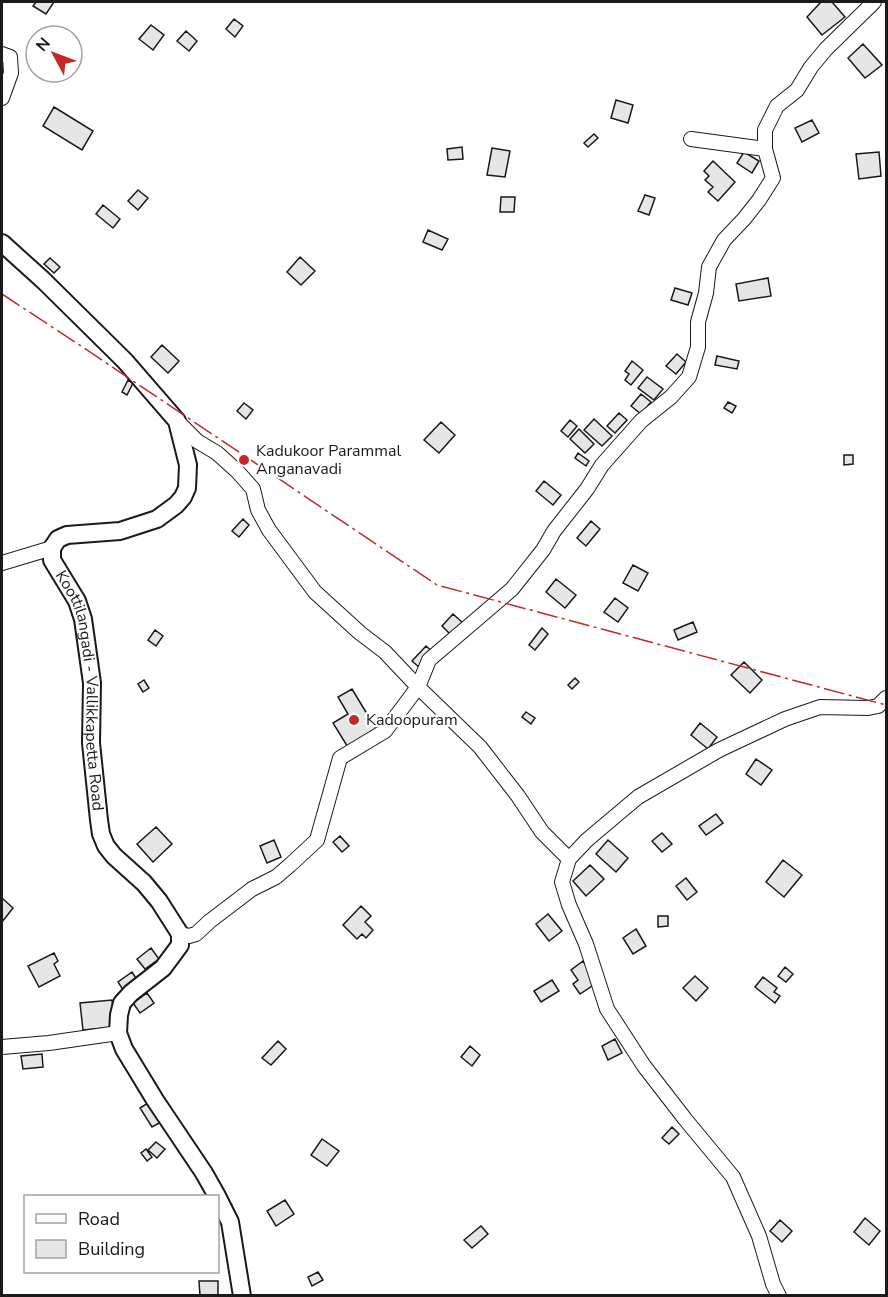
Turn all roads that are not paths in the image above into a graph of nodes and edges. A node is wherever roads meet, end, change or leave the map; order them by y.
1 (874, 2) edge
2 (2, 54) edge
3 (2, 98) edge
4 (691, 139) dead end
5 (765, 149) junction
6 (2, 243) edge
7 (177, 421) junction
8 (52, 548) junction
9 (2, 562) edge
10 (418, 687) junction
11 (886, 698) edge
12 (569, 859) junction
13 (180, 934) junction
14 (118, 1033) junction
15 (2, 1047) edge
16 (216, 1195) edge
17 (219, 1201) edge
18 (242, 1296) edge
19 (780, 1296) edge

1 - 5 street
2 - 3 street
4 - 5 street
5 - 10 street
6 - 7 main road, Koottilangadi - Vallikkapetta Road
7 - 8 main road, Koottilangadi - Vallikkapetta Road
7 - 10 street
8 - 9 street
8 - 13 main road, Koottilangadi - Vallikkapetta Road
10 - 12 street
10 - 13 street
11 - 12 street
12 - 19 street
13 - 14 main road
14 - 15 street
14 - 16 main road
17 - 18 main road

